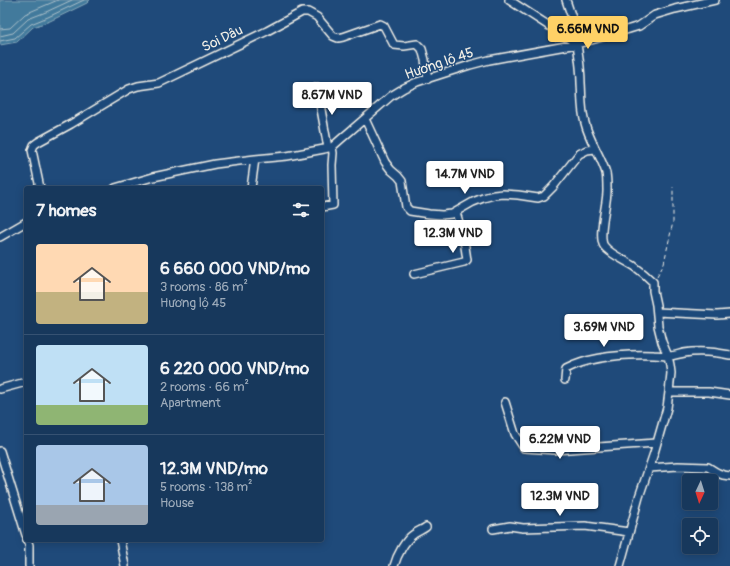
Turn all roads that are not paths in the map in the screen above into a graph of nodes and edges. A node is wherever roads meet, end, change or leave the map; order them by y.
1 (509, 0) edge
2 (566, 0) edge
3 (715, 0) edge
4 (706, 1) edge
5 (577, 44) junction
6 (428, 79) junction
7 (317, 87) dead end
8 (365, 119) junction
9 (330, 147) junction
10 (595, 149) junction
11 (255, 158) junction
12 (40, 186) edge
13 (123, 186) edge
14 (251, 186) edge
15 (324, 207) edge
16 (456, 212) junction
17 (24, 223) edge
18 (0, 237) edge
19 (414, 274) dead end
20 (657, 312) junction
21 (730, 314) edge
22 (730, 355) edge
23 (668, 356) junction
24 (565, 380) dead end
25 (24, 383) edge
26 (0, 389) edge
27 (669, 392) junction
28 (730, 395) edge
29 (505, 402) dead end
30 (656, 443) junction
31 (0, 451) edge
32 (649, 468) junction
33 (730, 476) edge
34 (426, 527) dead end
35 (24, 529) edge
36 (493, 529) dead end
37 (629, 532) junction
38 (28, 542) edge
39 (120, 542) edge
40 (29, 566) edge
41 (125, 566) edge
42 (394, 566) edge
43 (620, 566) edge

1 - 5 street
2 - 5 street
3 - 4 street, Hương lộ 45
4 - 5 street, Hương lộ 45
5 - 6 street, Hương lộ 45
5 - 10 street
6 - 8 street, Hương lộ 45
6 - 12 street, Soi Dâu
7 - 9 street
8 - 9 street, Hương lộ 45
8 - 16 street
9 - 11 street, Hương lộ 45
9 - 15 street
10 - 16 street
10 - 20 street
11 - 13 street, Hương lộ 45
11 - 14 street
16 - 19 street
17 - 18 street
20 - 21 street
20 - 23 street
22 - 23 street
23 - 24 street
23 - 27 street
25 - 26 street
27 - 28 street
27 - 30 street
29 - 30 street
30 - 32 street
31 - 35 street
32 - 33 street
32 - 37 street
34 - 42 street
36 - 37 street
37 - 43 street
38 - 40 street
39 - 41 street

